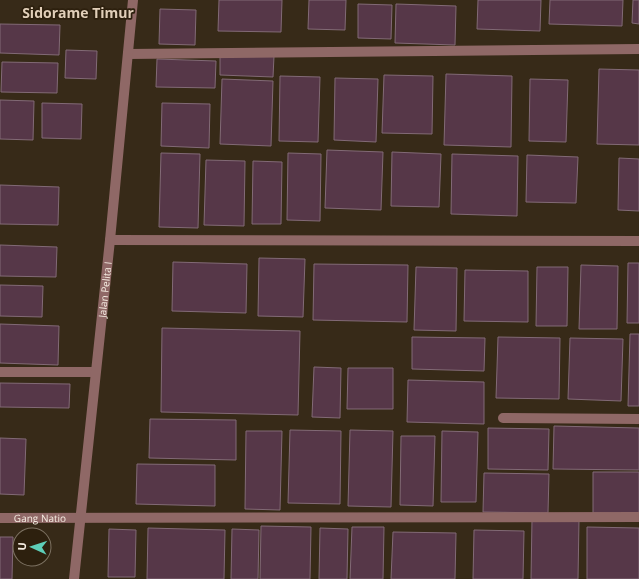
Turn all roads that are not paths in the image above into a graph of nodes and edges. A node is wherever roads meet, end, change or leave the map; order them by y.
1 (133, 0) edge
2 (639, 49) edge
3 (128, 54) junction
4 (110, 240) junction
5 (639, 241) edge
6 (0, 372) edge
7 (95, 372) junction
8 (503, 418) dead end
9 (639, 419) edge
10 (80, 517) junction
11 (639, 517) edge
12 (0, 518) edge
13 (74, 579) edge

1 - 3 street, Jalan Pelita I
2 - 3 street
3 - 4 street, Jalan Pelita I
4 - 5 street
4 - 7 street, Jalan Pelita I
6 - 7 street
7 - 10 street, Jalan Pelita I
8 - 9 street
10 - 11 street, Gang Natio
10 - 12 street, Gang Natio
10 - 13 street, Jalan Pelita I

